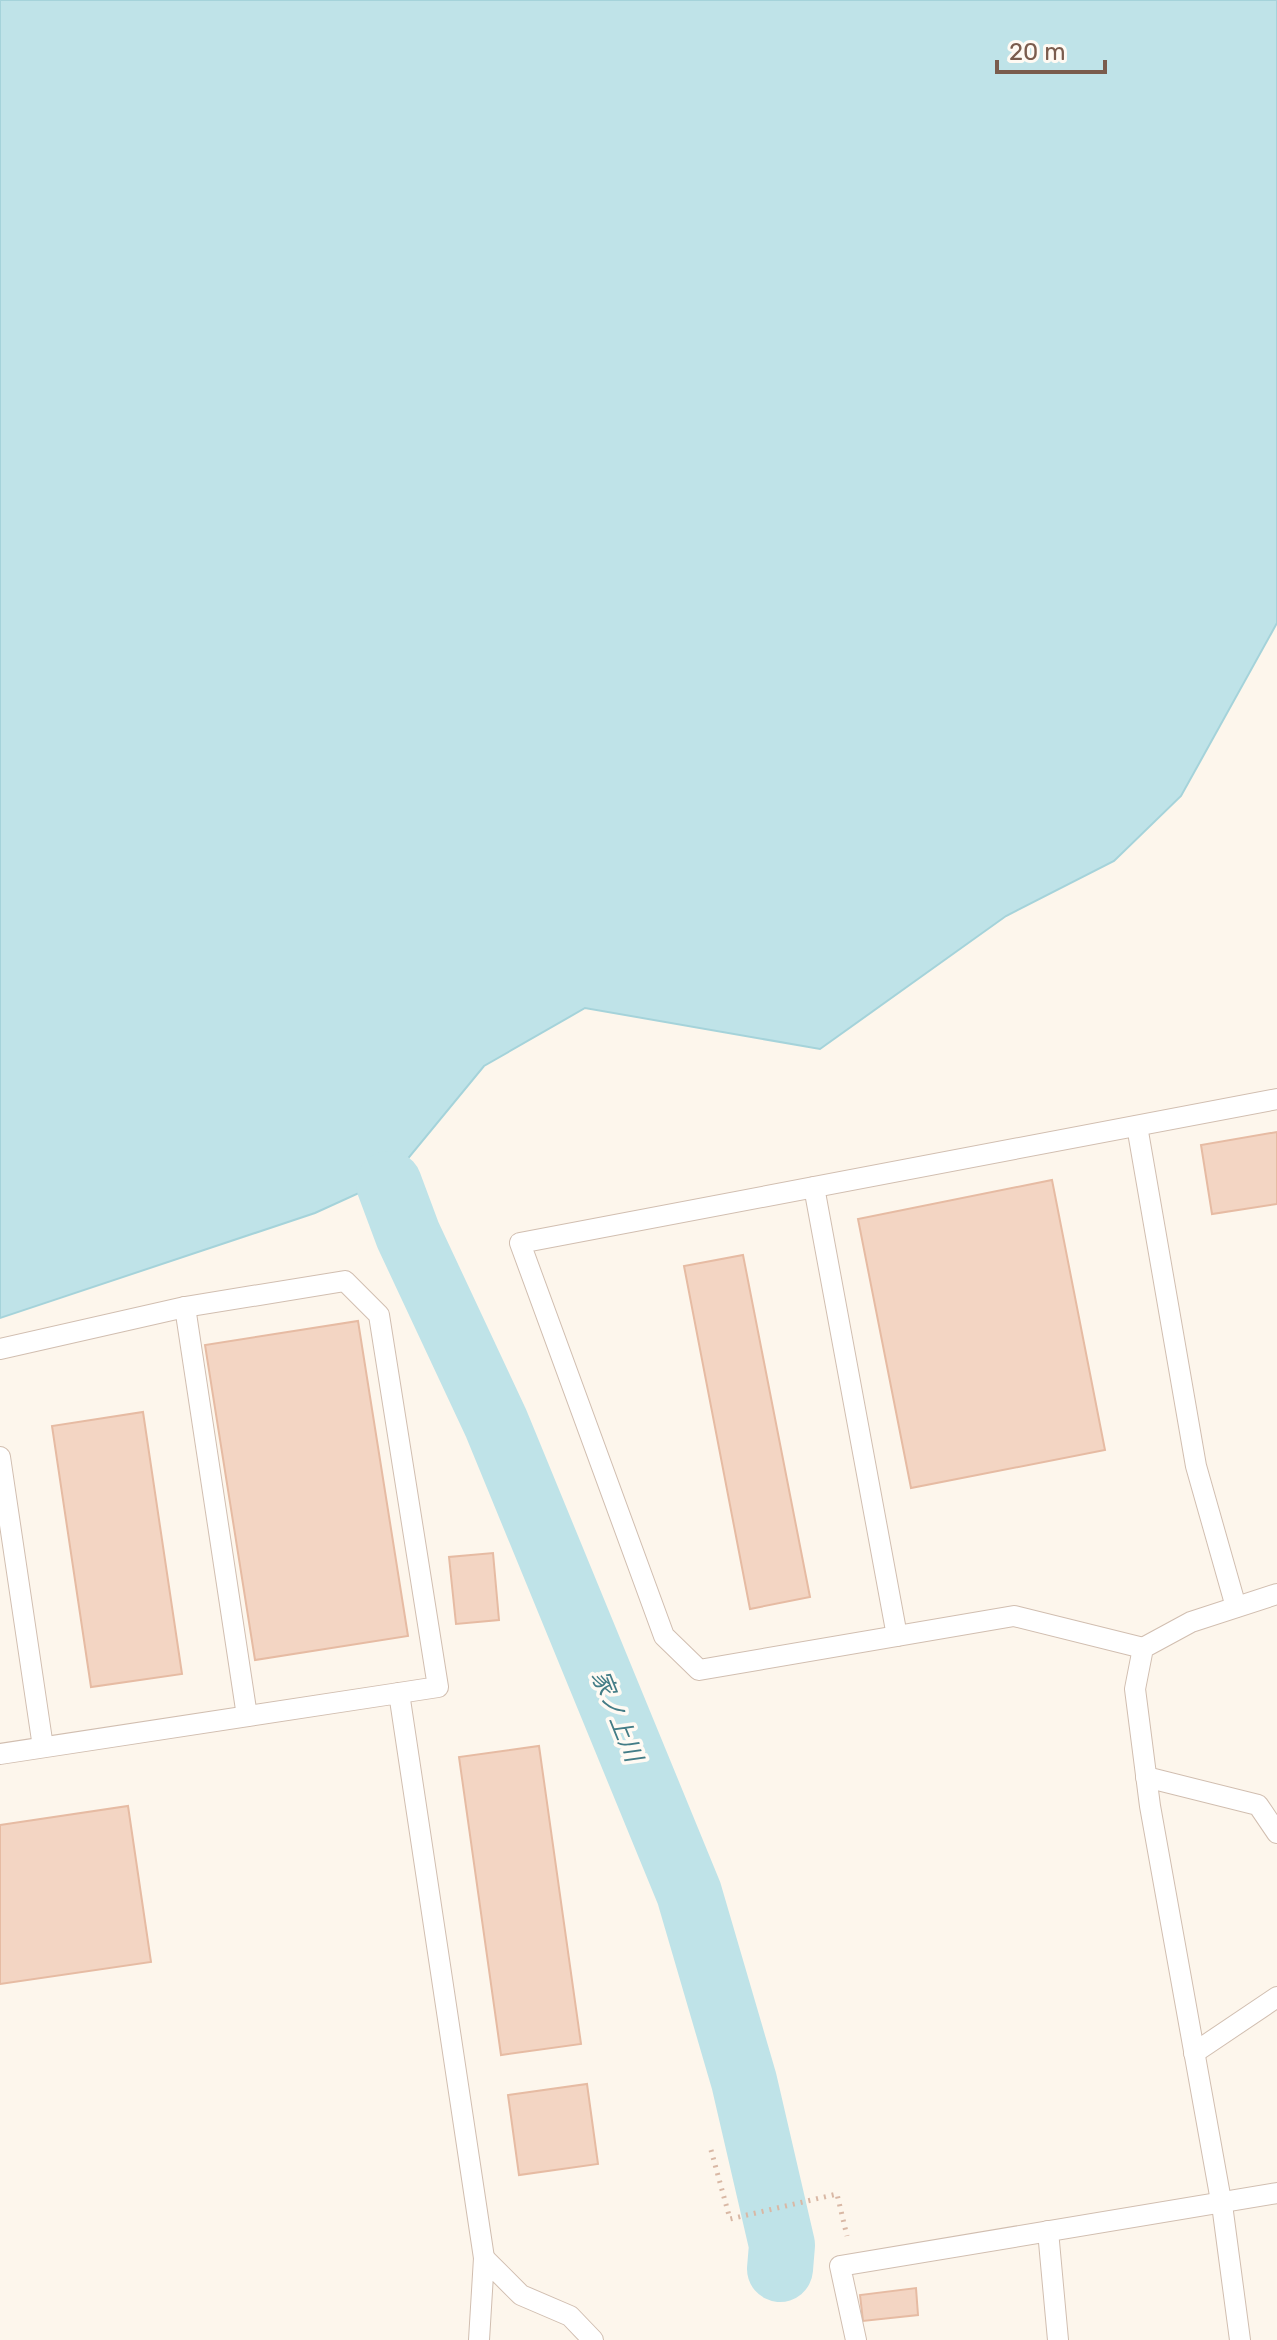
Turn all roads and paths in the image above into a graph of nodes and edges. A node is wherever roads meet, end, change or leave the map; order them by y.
1 (1277, 1099) edge
2 (1137, 1126) junction
3 (814, 1187) junction
4 (185, 1307) junction
5 (0, 1349) edge
6 (0, 1457) edge
7 (1277, 1594) edge
8 (1236, 1607) junction
9 (897, 1636) junction
10 (1143, 1648) junction
11 (399, 1693) junction
12 (247, 1716) junction
13 (43, 1747) junction
14 (0, 1754) edge
15 (1146, 1777) junction
16 (1277, 1833) edge
17 (1277, 1997) edge
18 (1194, 2053) junction
19 (711, 2150) dead end
20 (1277, 2193) edge
21 (1221, 2202) junction
22 (1048, 2231) junction
23 (484, 2258) junction
24 (854, 2264) junction
25 (479, 2340) edge
26 (593, 2340) edge
27 (856, 2340) edge
28 (1058, 2340) edge
29 (1240, 2340) edge

1 - 2 lane
2 - 3 lane
2 - 8 lane
3 - 9 lane
3 - 9 lane
4 - 5 lane
4 - 11 lane
4 - 12 lane
6 - 13 lane
7 - 8 lane
8 - 10 lane
9 - 10 lane
10 - 15 lane
11 - 12 lane
11 - 23 lane
12 - 13 lane
13 - 14 lane
15 - 16 lane
15 - 18 lane
17 - 18 lane
18 - 21 lane
19 - 24 path
20 - 21 lane
21 - 22 lane
21 - 29 lane
22 - 24 lane
22 - 28 lane
23 - 25 lane
23 - 26 lane
24 - 27 lane

